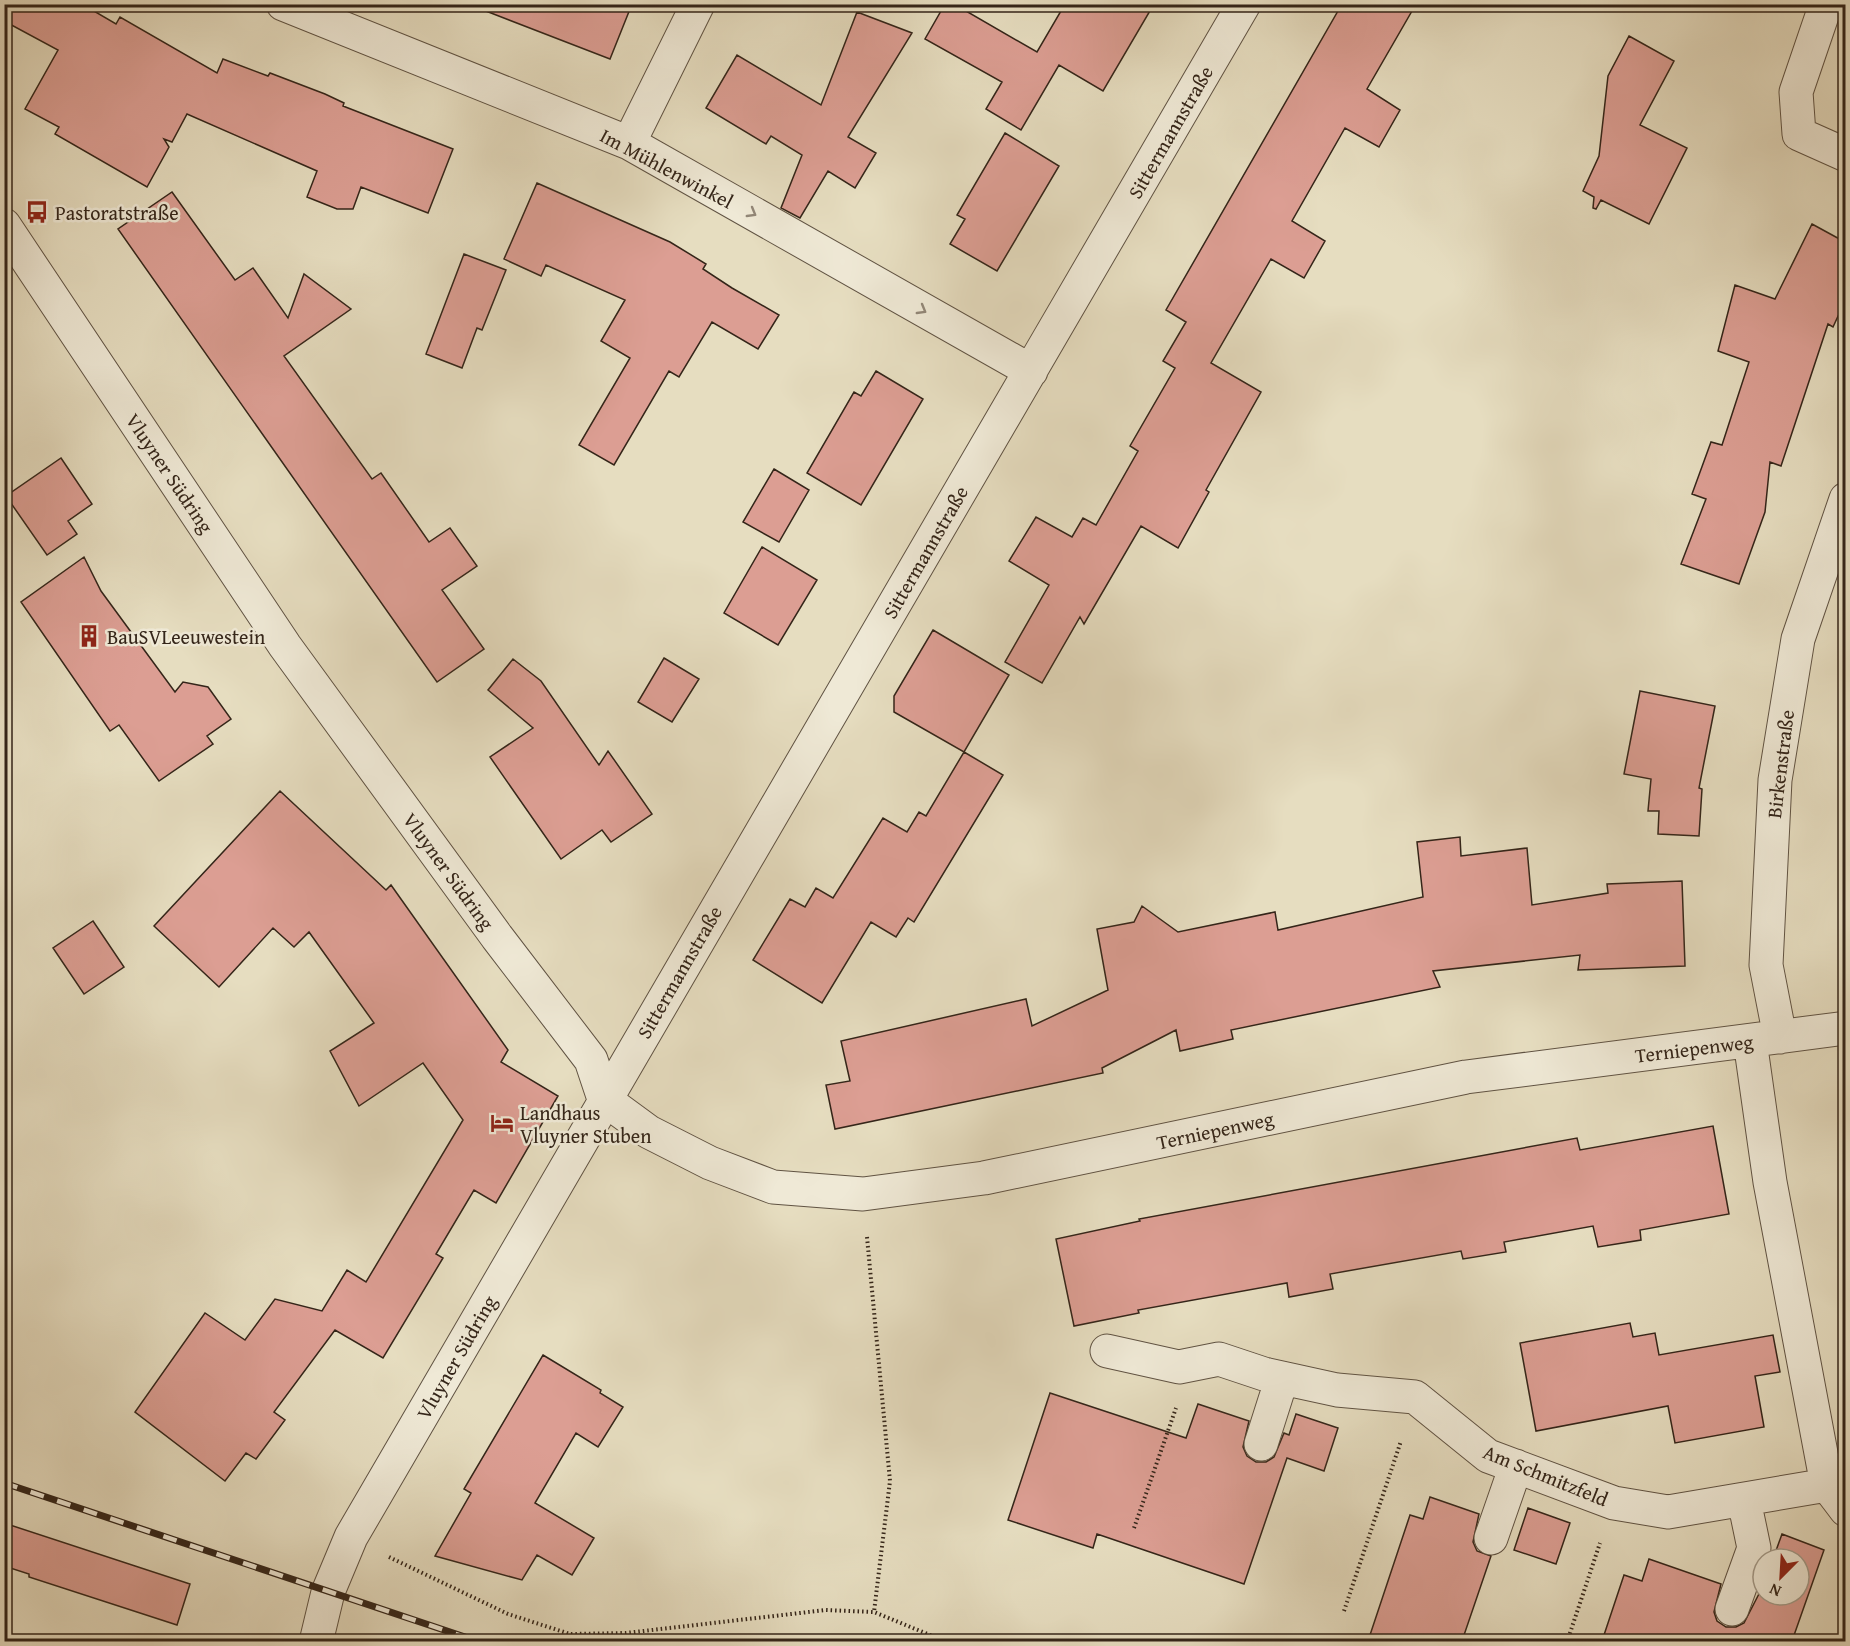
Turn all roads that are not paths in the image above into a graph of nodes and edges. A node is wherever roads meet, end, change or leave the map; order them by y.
1 (283, 4) edge
2 (698, 4) edge
3 (1244, 4) edge
4 (1826, 4) edge
5 (628, 143) junction
6 (1845, 155) edge
7 (4, 225) edge
8 (1031, 371) junction
9 (1845, 499) edge
10 (1845, 1028) edge
11 (1765, 1039) junction
12 (604, 1099) junction
13 (1107, 1351) dead end
14 (1282, 1377) junction
15 (1261, 1444) dead end
16 (1516, 1466) junction
17 (1836, 1498) edge
18 (1744, 1500) junction
19 (1491, 1538) dead end
20 (1732, 1609) dead end
21 (316, 1641) edge

1 - 5 street, Im Mühlenwinkel
2 - 5 street
3 - 8 street, Sittermannstraße
4 - 6 street
5 -> 8 street, Im Mühlenwinkel
7 - 12 street, Vluyner Südring
8 - 12 street, Sittermannstraße
9 - 11 street, Birkenstraße
10 - 11 street, Terniepenweg
11 - 12 street, Terniepenweg
11 - 17 street, Am Schmitzfeld
12 - 21 street, Vluyner Südring
13 - 14 street
14 - 15 street
14 - 16 street, Am Schmitzfeld
16 - 18 street, Am Schmitzfeld
16 - 19 street
17 - 18 street, Am Schmitzfeld
18 - 20 street

